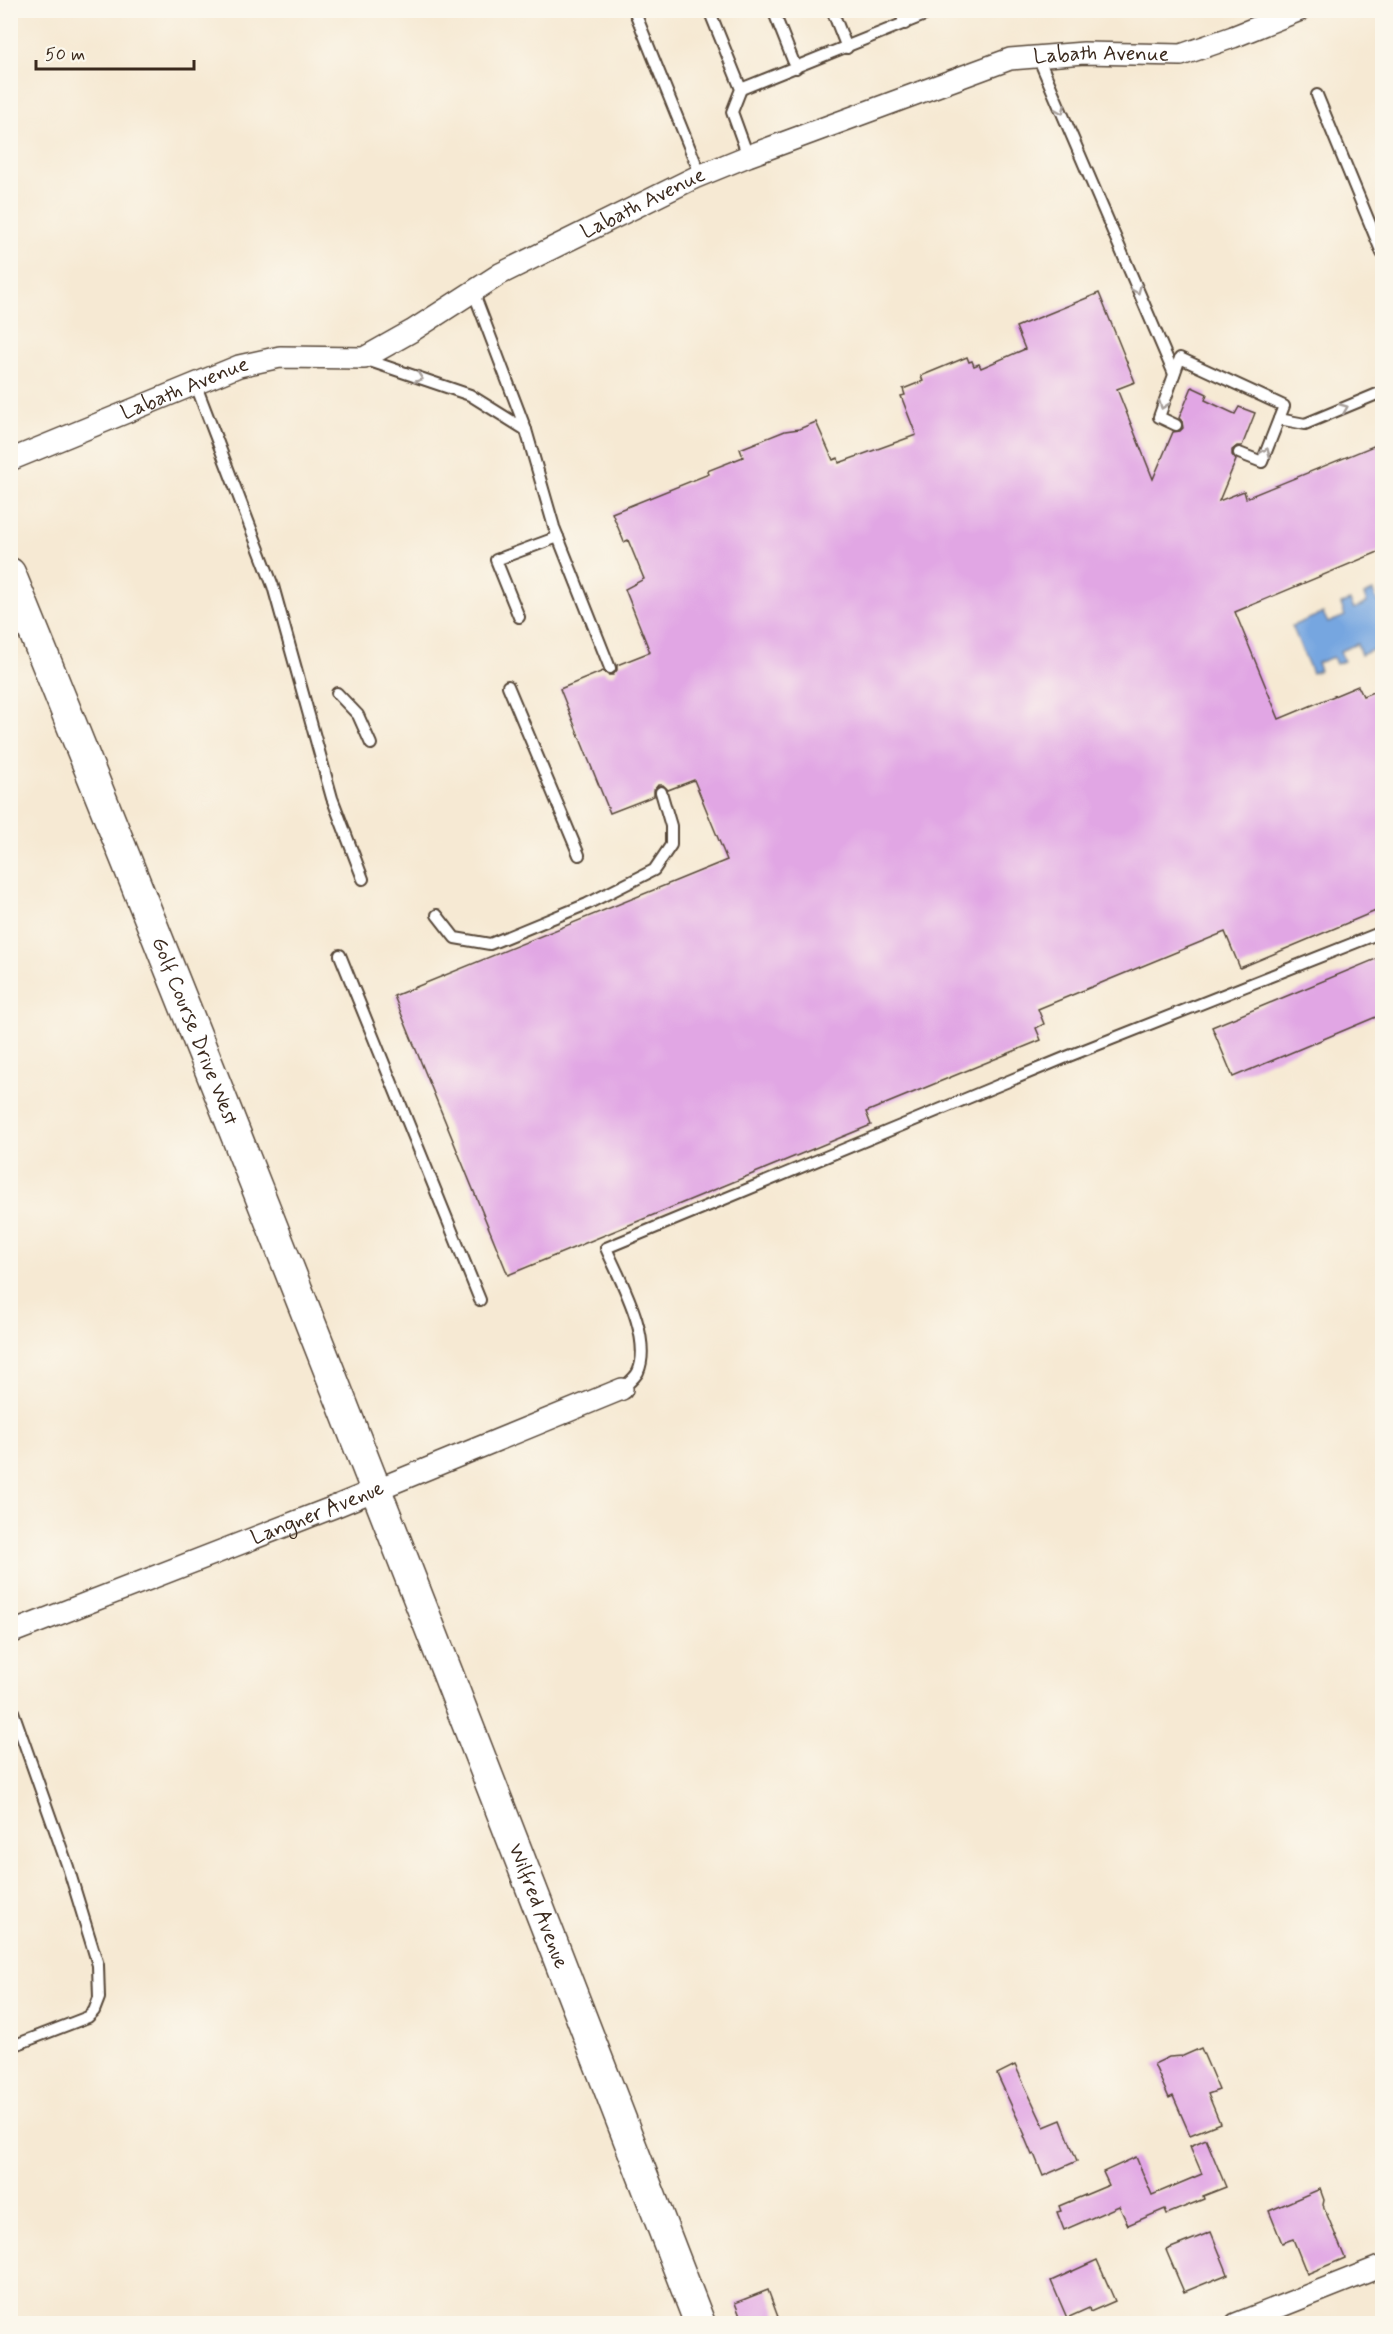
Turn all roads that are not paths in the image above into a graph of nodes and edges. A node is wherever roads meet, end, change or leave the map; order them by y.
1 (634, 10) edge
2 (709, 10) edge
3 (773, 10) edge
4 (832, 10) edge
5 (900, 10) edge
6 (937, 10) edge
7 (1300, 10) edge
8 (905, 24) junction
9 (847, 48) junction
10 (1038, 57) junction
11 (796, 68) junction
12 (741, 89) junction
13 (1317, 95) dead end
14 (748, 156) junction
15 (701, 176) junction
16 (1383, 253) edge
17 (474, 291) junction
18 (364, 358) junction
19 (1174, 374) junction
20 (195, 383) junction
21 (1383, 392) edge
22 (1280, 419) junction
23 (1176, 425) dead end
24 (526, 430) junction
25 (1239, 453) dead end
26 (10, 460) edge
27 (558, 537) junction
28 (10, 573) edge
29 (519, 617) dead end
30 (610, 668) dead end
31 (508, 686) dead end
32 (337, 693) dead end
33 (371, 744) dead end
34 (661, 792) dead end
35 (579, 855) dead end
36 (363, 879) dead end
37 (437, 915) dead end
38 (1383, 932) edge
39 (340, 955) dead end
40 (480, 1300) dead end
41 (622, 1389) joint
42 (377, 1489) junction
43 (10, 1633) edge
44 (10, 1703) edge
45 (10, 2047) edge
46 (1383, 2266) edge
47 (700, 2324) edge
48 (1236, 2324) edge

1 - 15 lane
2 - 12 lane
3 - 11 lane
4 - 9 lane
5 - 8 lane
6 - 8 lane
7 - 10 street, Labath Avenue
8 - 9 lane
9 - 11 lane
10 - 14 street, Labath Avenue
10 -> 19 lane
11 - 12 lane
12 - 14 lane
13 - 16 lane
14 - 15 street, Labath Avenue
15 - 17 street, Labath Avenue
17 - 18 street, Labath Avenue
17 - 24 lane
18 - 20 street, Labath Avenue
18 -> 24 lane
19 - 22 lane
19 -> 23 lane
20 - 26 street, Labath Avenue
20 - 36 lane
22 -> 21 lane
25 -> 22 lane
24 - 27 lane
27 - 29 lane
27 - 30 lane
28 - 42 street, Golf Course Drive West
31 - 35 lane
32 - 33 lane
34 - 37 lane
38 - 41 lane
39 - 40 lane
41 - 42 street, Langner Avenue
42 - 43 street, Langner Avenue
42 - 47 street, Wilfred Avenue
44 - 45 lane
46 - 48 street

